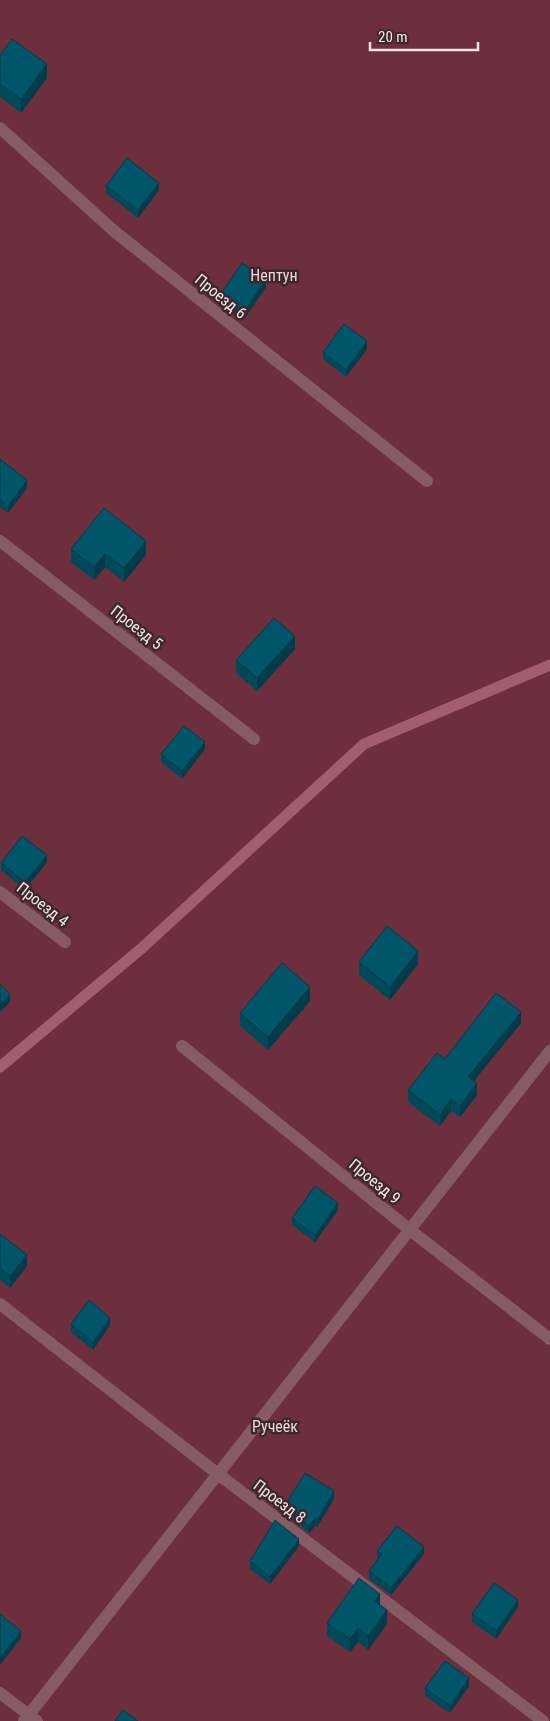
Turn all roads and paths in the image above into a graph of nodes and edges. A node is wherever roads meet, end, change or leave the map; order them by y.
1 (0, 128) edge
2 (427, 481) dead end
3 (0, 541) edge
4 (254, 739) dead end
5 (0, 892) edge
6 (66, 942) dead end
7 (182, 1046) dead end
8 (550, 1051) edge
9 (410, 1230) junction
10 (0, 1304) edge
11 (550, 1339) edge
12 (218, 1474) junction
13 (0, 1693) edge
14 (30, 1719) edge
15 (543, 1721) edge

1 - 2 street, Проезд 6
3 - 4 street, Проезд 5
5 - 6 street, Проезд 4
7 - 9 street, Проезд 9
8 - 9 street
9 - 11 street, Проезд 9
9 - 12 street
10 - 12 street, Проезд 8
12 - 14 street
12 - 15 street, Проезд 8
13 - 14 street

